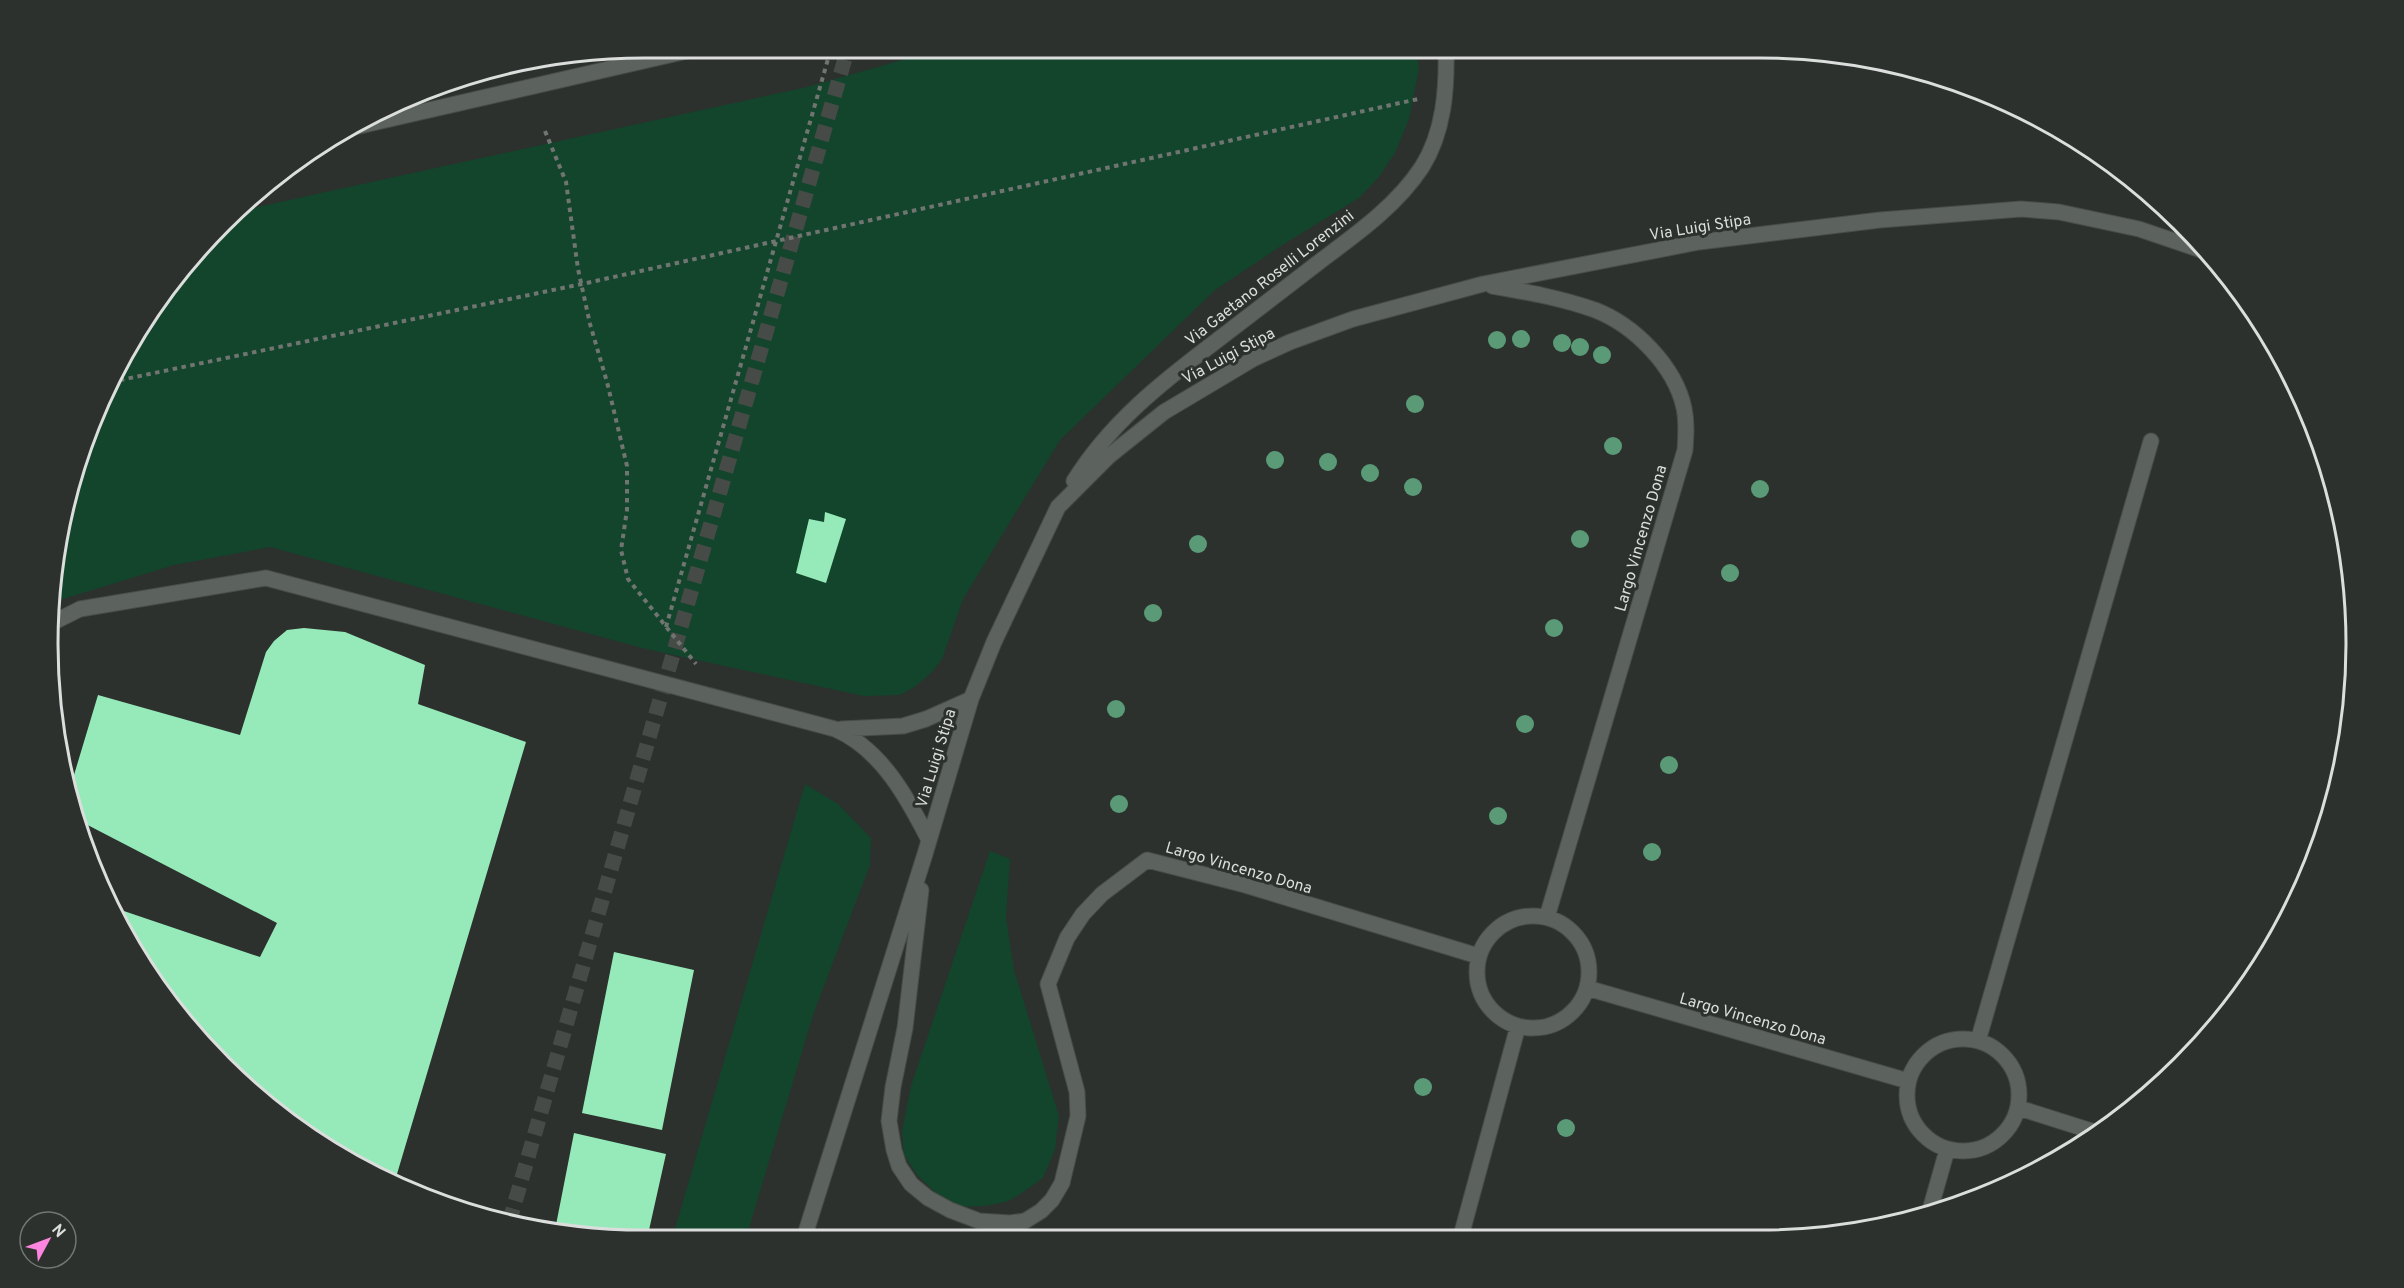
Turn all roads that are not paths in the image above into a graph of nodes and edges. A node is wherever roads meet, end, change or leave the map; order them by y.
1 (655, 58) edge
2 (1446, 58) edge
3 (381, 121) edge
4 (2189, 246) edge
5 (1483, 284) junction
6 (2151, 441) dead end
7 (1058, 507) junction
8 (59, 619) edge
9 (971, 699) junction
10 (835, 729) junction
11 (927, 847) junction
12 (1547, 917) junction
13 (1478, 956) junction
14 (1587, 988) junction
15 (1518, 1026) junction
16 (1978, 1041) junction
17 (1908, 1082) junction
18 (2019, 1108) junction
19 (2087, 1130) edge
20 (1947, 1150) junction
21 (1932, 1203) edge
22 (807, 1230) edge
23 (1463, 1230) edge

1 - 3 street
2 - 7 street, Via Gaetano Roselli Lorenzini
4 - 5 street, Via Luigi Stipa
5 - 7 street, Via Luigi Stipa
5 - 12 street, Largo Vincenzo Dona
6 - 16 street
7 - 9 street, Via Luigi Stipa
8 - 10 street
9 - 10 street
9 - 11 street, Via Luigi Stipa
10 - 11 street
11 - 13 street, Largo Vincenzo Dona
11 - 22 street, Via Luigi Stipa
12 - 13 street
12 - 14 street
13 - 15 street
14 - 15 street
14 - 17 street, Largo Vincenzo Dona
15 - 23 street
16 - 17 street
16 - 18 street
17 - 20 street
18 - 19 street
18 - 20 street
20 - 21 street

